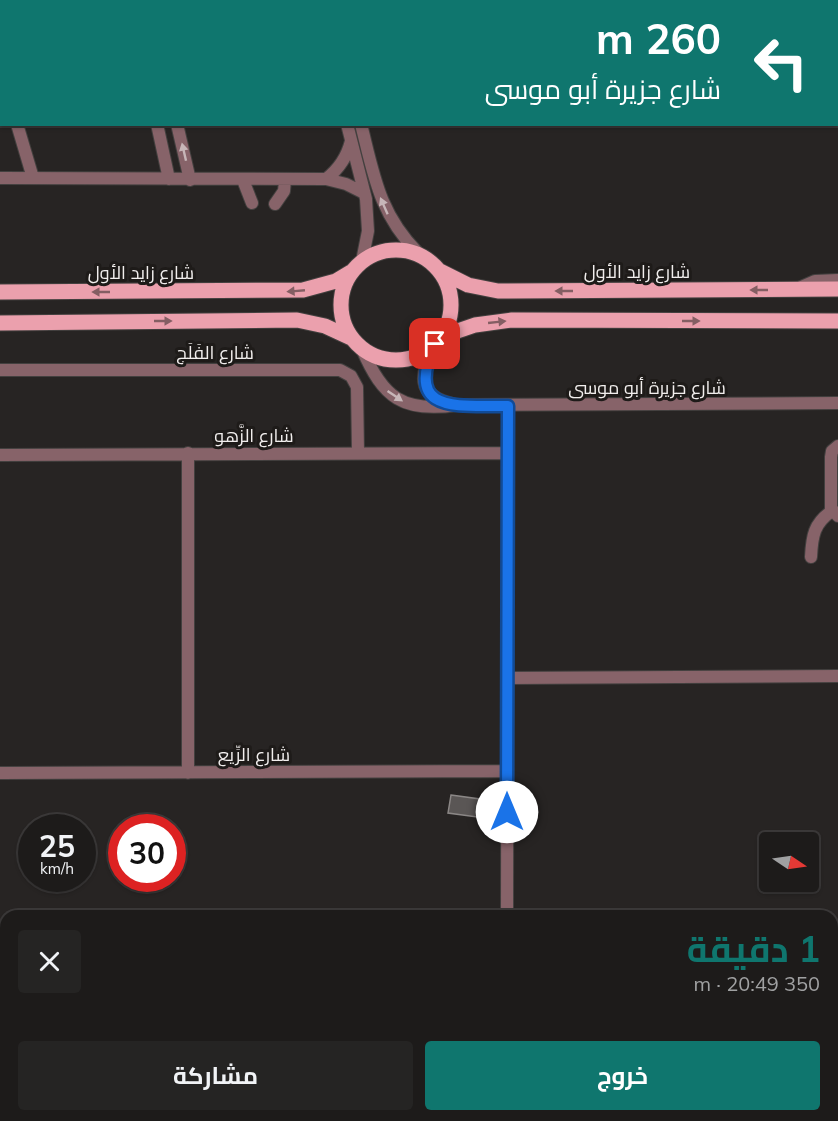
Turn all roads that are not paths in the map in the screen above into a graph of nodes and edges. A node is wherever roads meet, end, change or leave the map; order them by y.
1 (18, 126) edge
2 (157, 126) edge
3 (177, 126) edge
4 (348, 126) edge
5 (362, 126) edge
6 (351, 139) junction
7 (0, 178) edge
8 (33, 178) junction
9 (169, 179) junction
10 (326, 179) junction
11 (190, 180) junction
12 (243, 180) junction
13 (285, 180) junction
14 (364, 194) junction
15 (252, 203) dead end
16 (275, 204) dead end
17 (418, 253) junction
18 (357, 267) junction
19 (440, 271) junction
20 (838, 280) edge
21 (797, 290) junction
22 (838, 290) edge
23 (0, 292) edge
24 (838, 321) edge
25 (0, 323) edge
26 (438, 341) junction
27 (357, 344) junction
28 (0, 370) edge
29 (838, 403) edge
30 (457, 405) junction
31 (508, 406) junction
32 (838, 446) edge
33 (358, 452) junction
34 (188, 453) junction
35 (508, 453) junction
36 (0, 455) edge
37 (835, 514) edge
38 (811, 557) dead end
39 (838, 676) edge
40 (507, 678) junction
41 (507, 771) junction
42 (0, 773) edge
43 (188, 773) junction
44 (507, 910) edge

1 - 8 street
2 - 9 street
11 -> 3 street
4 - 6 street
17 -> 5 street
6 - 10 street
6 - 14 street
7 - 8 street
8 - 9 street
9 - 11 street
10 - 13 street
10 - 14 street
11 - 12 street
12 - 13 street
12 - 15 street
13 - 16 street
14 - 18 street
17 - 18 main road
17 - 19 main road
18 -> 23 main road, شارع زايد الأول
18 - 27 main road
21 -> 19 main road, شارع زايد الأول
19 - 26 main road
20 - 21 street
21 - 22 main road, شارع زايد الأول
26 -> 24 main road
25 -> 27 main road
26 - 27 main road
26 - 30 street, شارع جزيرة أبو موسى
27 -> 30 street, شارع جزيرة أبو موسى
28 - 33 street, شارع الفَلَج
29 - 31 street, شارع جزيرة أبو موسى
30 - 31 street, شارع جزيرة أبو موسى
31 - 35 street
32 - 37 street
33 - 34 street, شارع الزَّهو
33 - 35 street, شارع الزَّهو
34 - 36 street, شارع الزَّهو
34 - 43 street
35 - 40 street
37 - 38 street
39 - 40 street
40 - 41 street
41 - 43 street, شارع الرِّيع
41 - 44 street
42 - 43 street, شارع الرِّيع

